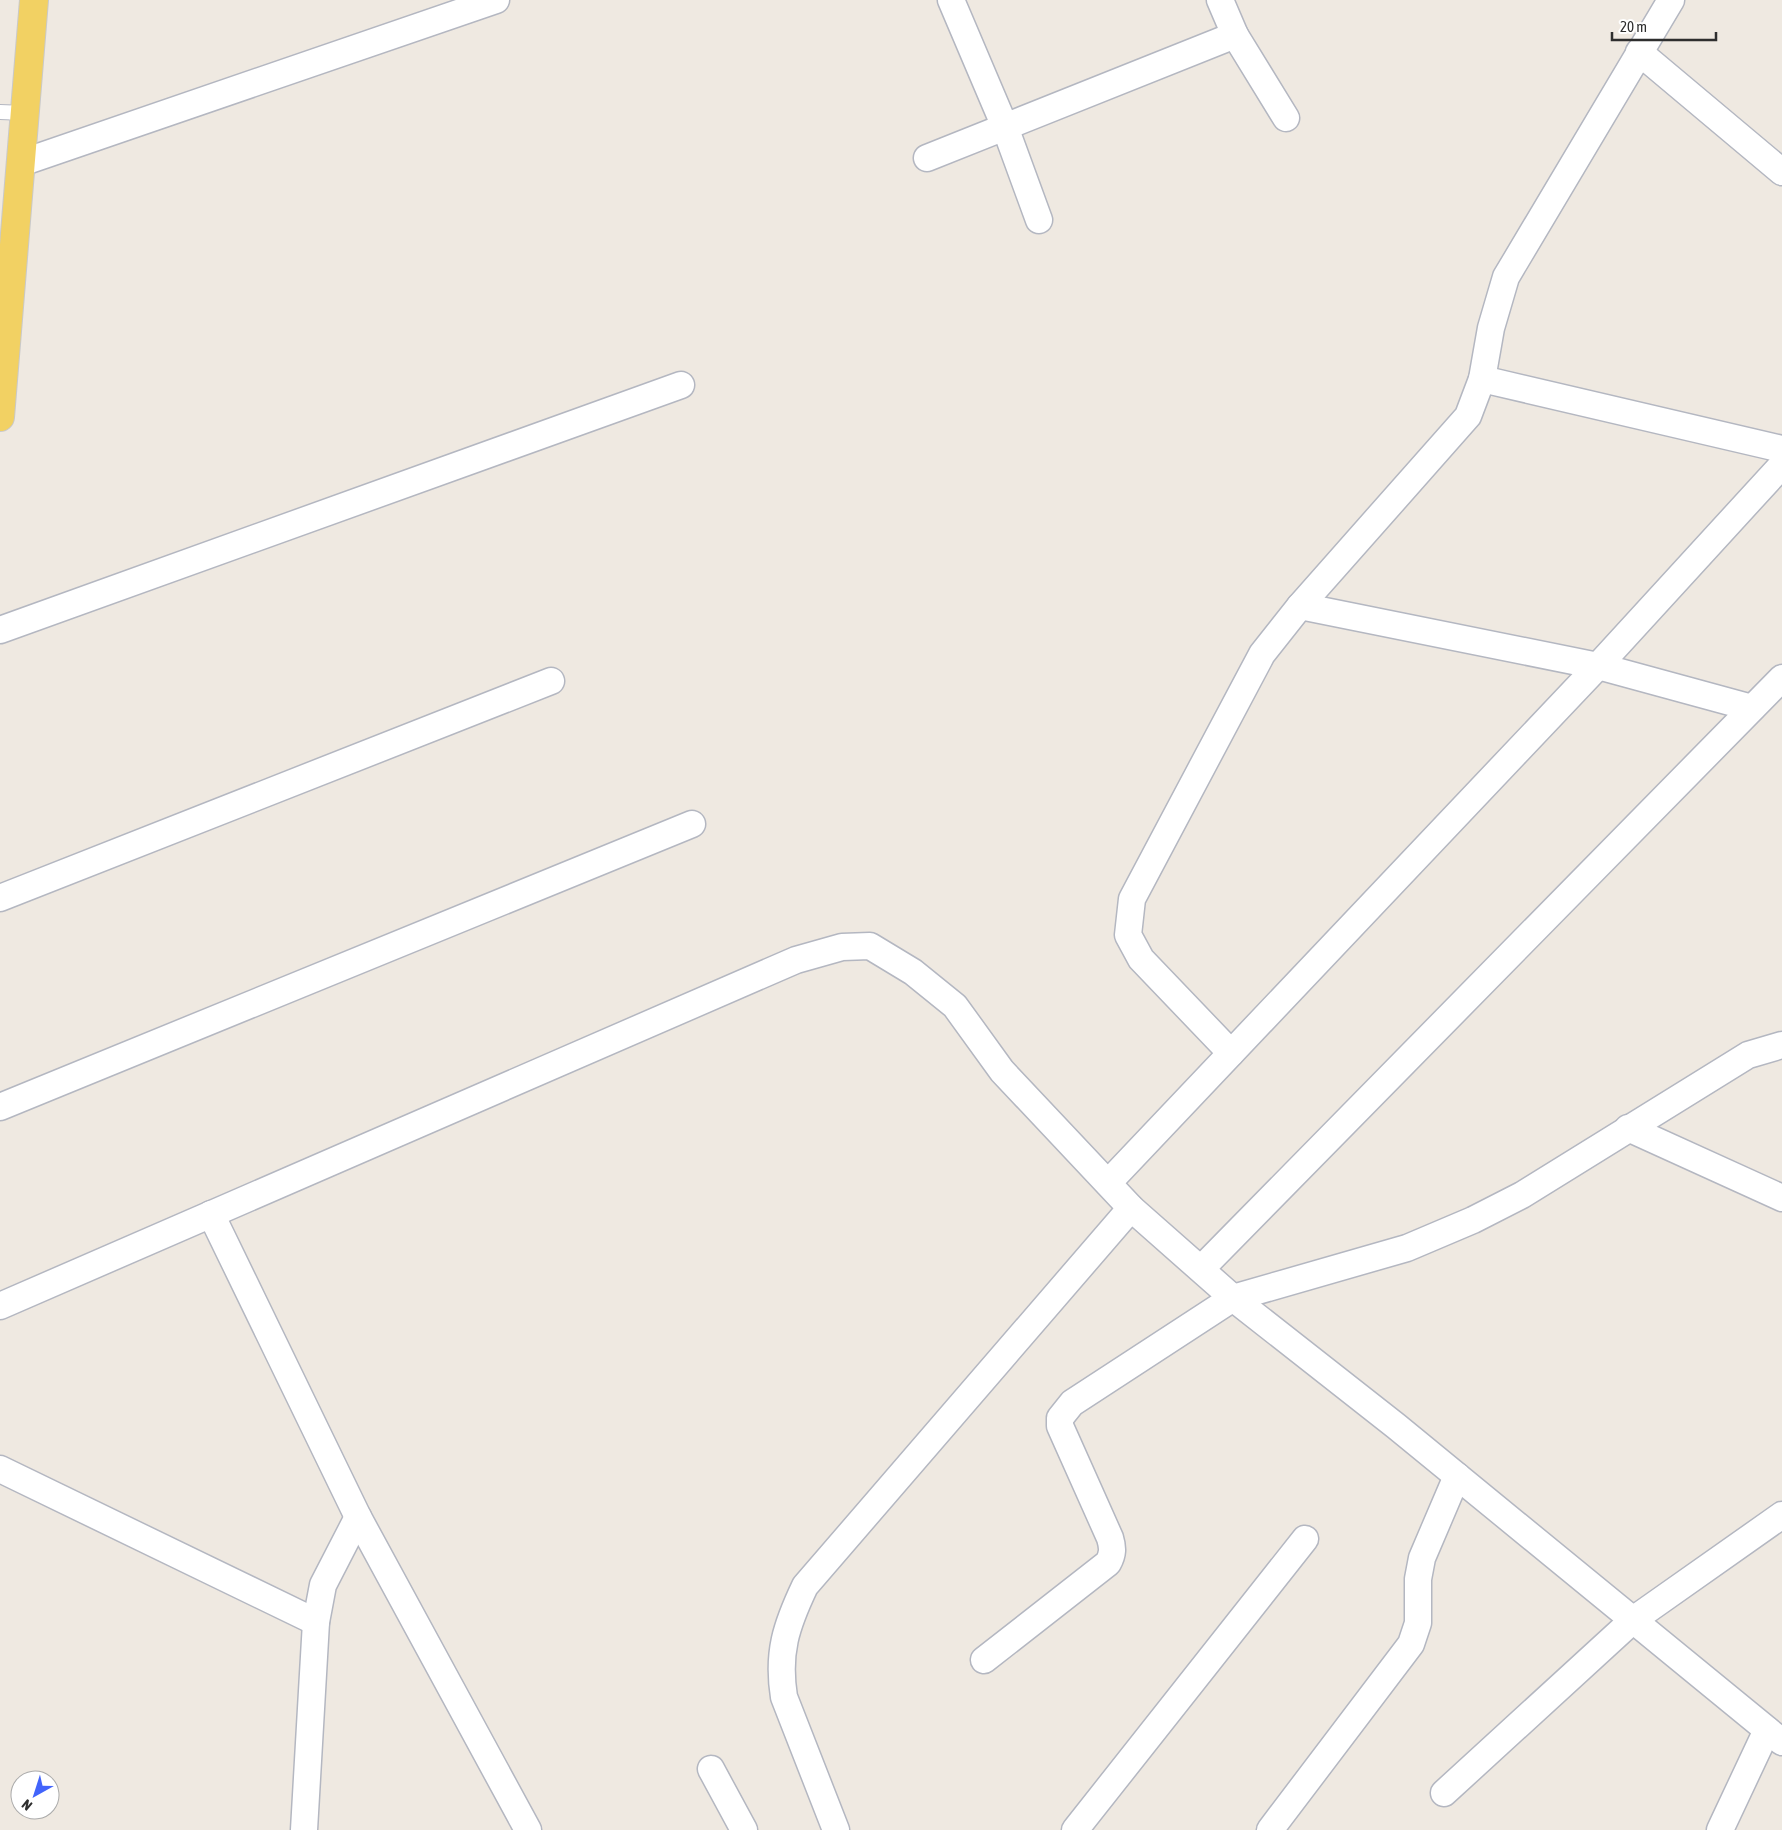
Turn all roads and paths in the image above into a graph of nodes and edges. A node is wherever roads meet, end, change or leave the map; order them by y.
1 (34, 0) edge
2 (496, 0) edge
3 (951, 0) edge
4 (1220, 0) edge
5 (1671, 0) edge
6 (1235, 35) junction
7 (1639, 52) junction
8 (13, 113) edge
9 (1286, 118) dead end
10 (1005, 127) junction
11 (927, 158) dead end
12 (21, 163) junction
13 (1782, 172) edge
14 (1039, 220) dead end
15 (1482, 379) junction
16 (682, 385) dead end
17 (0, 417) edge
18 (1782, 449) edge
19 (1782, 465) edge
20 (1300, 606) junction
21 (0, 630) edge
22 (1598, 666) junction
23 (1782, 678) edge
24 (551, 681) dead end
25 (1752, 708) junction
26 (692, 824) dead end
27 (0, 898) edge
28 (1782, 1045) edge
29 (1231, 1053) junction
30 (0, 1108) edge
31 (1628, 1128) junction
32 (1108, 1183) junction
33 (1782, 1198) edge
34 (1131, 1208) junction
35 (211, 1214) junction
36 (1201, 1269) junction
37 (1233, 1298) junction
38 (0, 1306) edge
39 (0, 1469) edge
40 (1457, 1476) junction
41 (1782, 1514) edge
42 (358, 1517) junction
43 (1306, 1539) dead end
44 (1633, 1620) junction
45 (316, 1622) junction
46 (984, 1660) dead end
47 (1774, 1736) edge
48 (711, 1769) dead end
49 (1444, 1793) dead end
50 (304, 1830) edge
51 (528, 1830) edge
52 (744, 1830) edge
53 (836, 1830) edge
54 (1075, 1830) edge
55 (1270, 1830) edge
56 (1720, 1830) edge

1 - 8 main road
2 - 12 street
3 - 10 street
4 - 6 street
5 - 7 street
6 - 9 street
6 - 10 street
7 - 13 street
7 - 15 street
8 - 12 main road
10 - 11 street
10 - 14 street
12 - 17 main road
15 - 18 street
15 - 20 street
16 - 21 street
19 - 22 street
20 - 22 street
20 - 29 street
22 - 25 street
22 - 29 street
23 - 25 street
24 - 27 street
25 - 36 street
26 - 30 street
28 - 31 street
29 - 32 street
31 - 33 street
31 - 37 street
32 - 34 street
32 - 35 street
34 - 36 street
34 - 53 street
35 - 38 street
35 - 42 street
36 - 37 street
37 - 40 street
37 - 46 street
39 - 45 street
40 - 44 street
40 - 55 street
41 - 44 street
42 - 45 street
42 - 51 street
43 - 54 street
44 - 47 street
44 - 49 street
45 - 50 street
47 - 56 street
48 - 52 street

